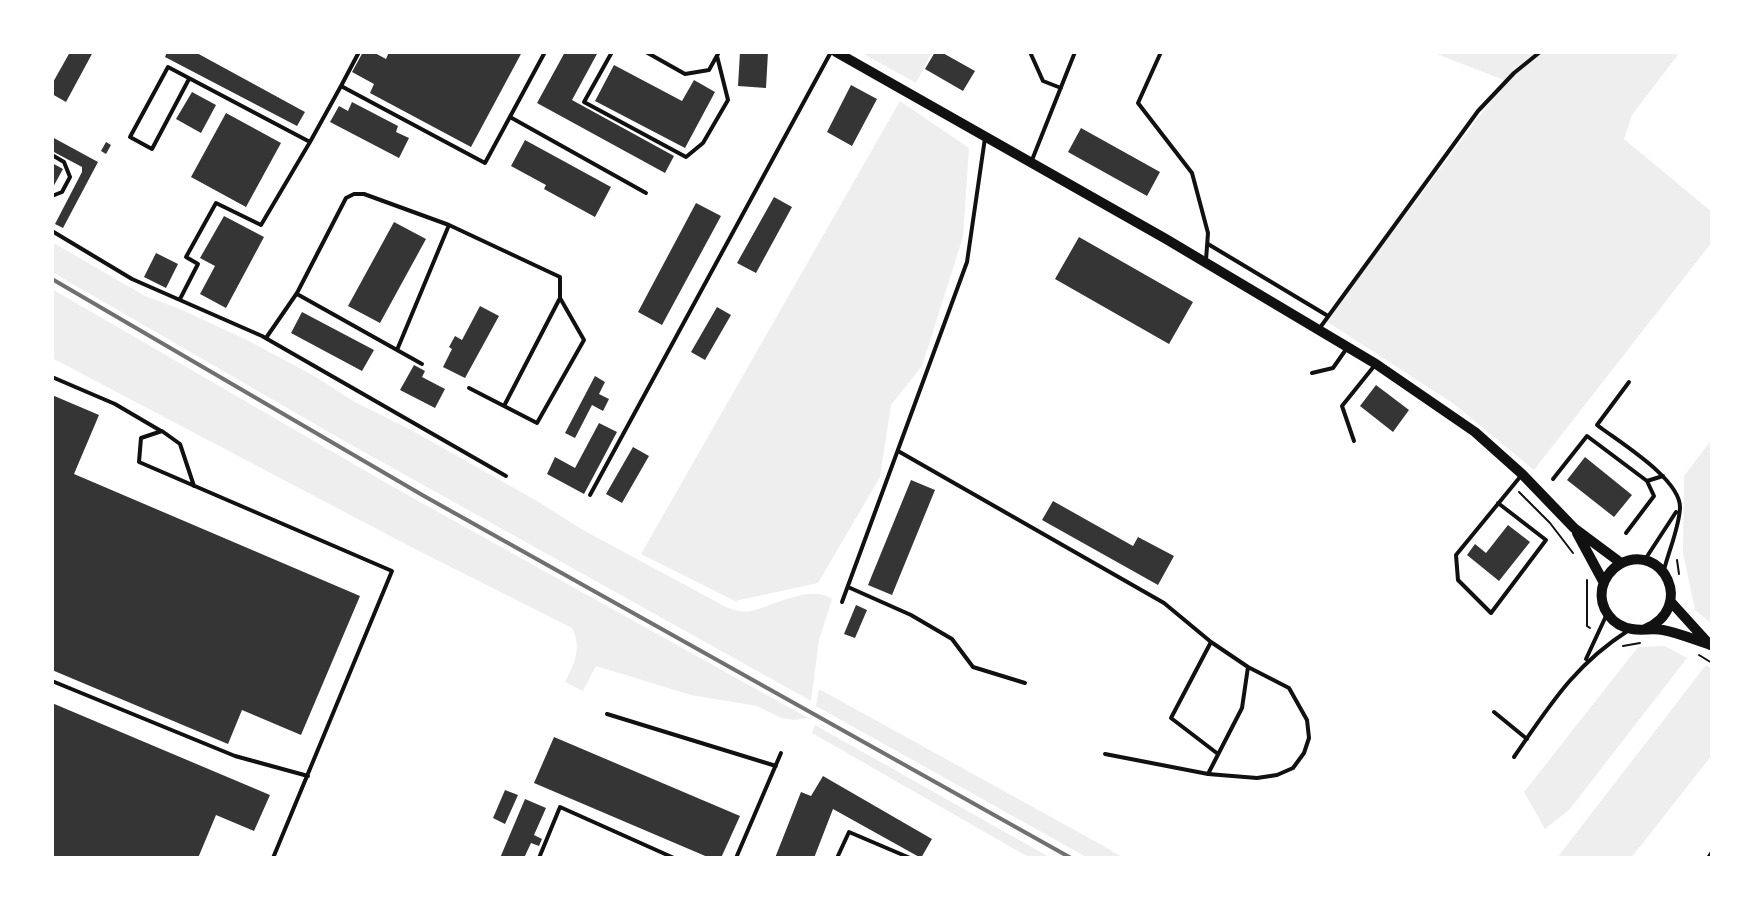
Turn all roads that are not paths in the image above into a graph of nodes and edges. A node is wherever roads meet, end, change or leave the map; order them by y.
1 (359, 52) edge
2 (545, 52) edge
3 (612, 52) edge
4 (630, 52) edge
5 (643, 52) edge
6 (834, 52) edge
7 (1030, 52) edge
8 (1075, 52) edge
9 (1161, 52) edge
10 (1540, 52) edge
11 (718, 54) edge
12 (189, 79) junction
13 (341, 86) junction
14 (1061, 88) junction
15 (510, 117) junction
16 (985, 136) junction
17 (310, 142) junction
18 (52, 155) edge
19 (1031, 162) junction
20 (646, 193) dead end
21 (52, 196) edge
22 (449, 225) junction
23 (52, 231) edge
24 (1208, 244) junction
25 (1206, 263) junction
26 (297, 294) junction
27 (560, 298) junction
28 (180, 300) junction
29 (1328, 316) junction
30 (1319, 329) junction
31 (266, 338) junction
32 (1349, 347) junction
33 (397, 350) junction
34 (422, 364) dead end
35 (1376, 364) junction
36 (1312, 373) dead end
37 (52, 377) edge
38 (1629, 382) dead end
39 (469, 388) dead end
40 (504, 406) junction
41 (162, 431) junction
42 (1354, 441) dead end
43 (898, 451) junction
44 (1522, 474) junction
45 (506, 476) dead end
46 (1663, 476) junction
47 (1553, 479) dead end
48 (1647, 481) junction
49 (194, 486) junction
50 (590, 495) dead end
51 (1498, 503) junction
52 (1680, 507) junction
53 (1574, 528) junction
54 (1626, 533) dead end
55 (1644, 561) junction
56 (1621, 563) junction
57 (1663, 572) junction
58 (1604, 583) junction
59 (848, 587) junction
60 (842, 602) dead end
61 (1671, 602) junction
62 (1607, 614) junction
63 (1629, 629) junction
64 (1645, 629) junction
65 (1211, 642) junction
66 (1711, 645) edge
67 (1584, 662) junction
68 (1248, 667) junction
69 (52, 681) edge
70 (1025, 683) dead end
71 (1494, 712) dead end
72 (607, 714) dead end
73 (1527, 739) junction
74 (781, 753) dead end
75 (1105, 754) dead end
76 (1218, 754) junction
77 (1514, 757) dead end
78 (776, 766) junction
79 (1208, 774) junction
80 (308, 776) junction
81 (1712, 852) edge
82 (273, 858) edge
83 (539, 858) edge
84 (674, 858) edge
85 (736, 858) edge
86 (837, 858) edge
87 (910, 858) edge
88 (1708, 858) edge

1 - 13 lane
2 - 15 lane
3 - 11 lane
4 - 5 lane
5 - 11 lane
6 - 16 street
6 - 50 lane
7 - 14 lane
8 - 14 lane
9 - 24 lane
10 - 29 lane
12 - 12 lane
12 - 17 lane
13 - 15 lane
13 - 17 lane
14 - 19 lane
15 - 20 lane
16 - 19 street
16 - 43 lane
17 - 28 lane
18 - 21 lane
19 - 25 street
22 - 26 lane
22 - 27 lane
22 - 33 lane
23 - 28 lane
24 - 25 lane
24 - 29 lane
25 - 30 street
26 - 31 lane
26 - 33 lane
27 - 40 lane
27 - 40 lane
28 - 31 lane
29 - 30 lane
30 - 32 street
31 - 45 lane
32 - 35 street
32 - 36 lane
33 - 34 lane
35 - 42 lane
35 - 44 street
37 - 41 lane
38 - 46 lane
39 - 40 lane
41 - 49 lane
41 - 49 lane
43 - 59 lane
43 - 65 lane
44 - 51 lane
44 - 53 street
46 - 48 lane
46 - 52 lane
47 - 48 lane
48 - 54 lane
49 - 80 lane
51 - 51 lane
52 - 55 lane
52 - 57 lane
53 - 56 street
53 - 58 street
55 - 56 street
55 - 57 street
56 - 58 street
57 - 61 street
58 - 62 street
59 - 60 lane
59 - 70 lane
61 - 64 street
61 - 66 street
62 - 63 street
62 - 67 lane
63 - 64 street
63 - 67 lane
64 - 66 street
65 - 68 lane
65 - 76 lane
67 - 73 lane
68 - 76 lane
68 - 79 lane
69 - 80 lane
71 - 73 lane
72 - 78 lane
73 - 77 lane
74 - 78 lane
75 - 79 lane
76 - 79 lane
78 - 85 lane
80 - 82 lane
81 - 88 lane
83 - 84 lane
86 - 87 lane

